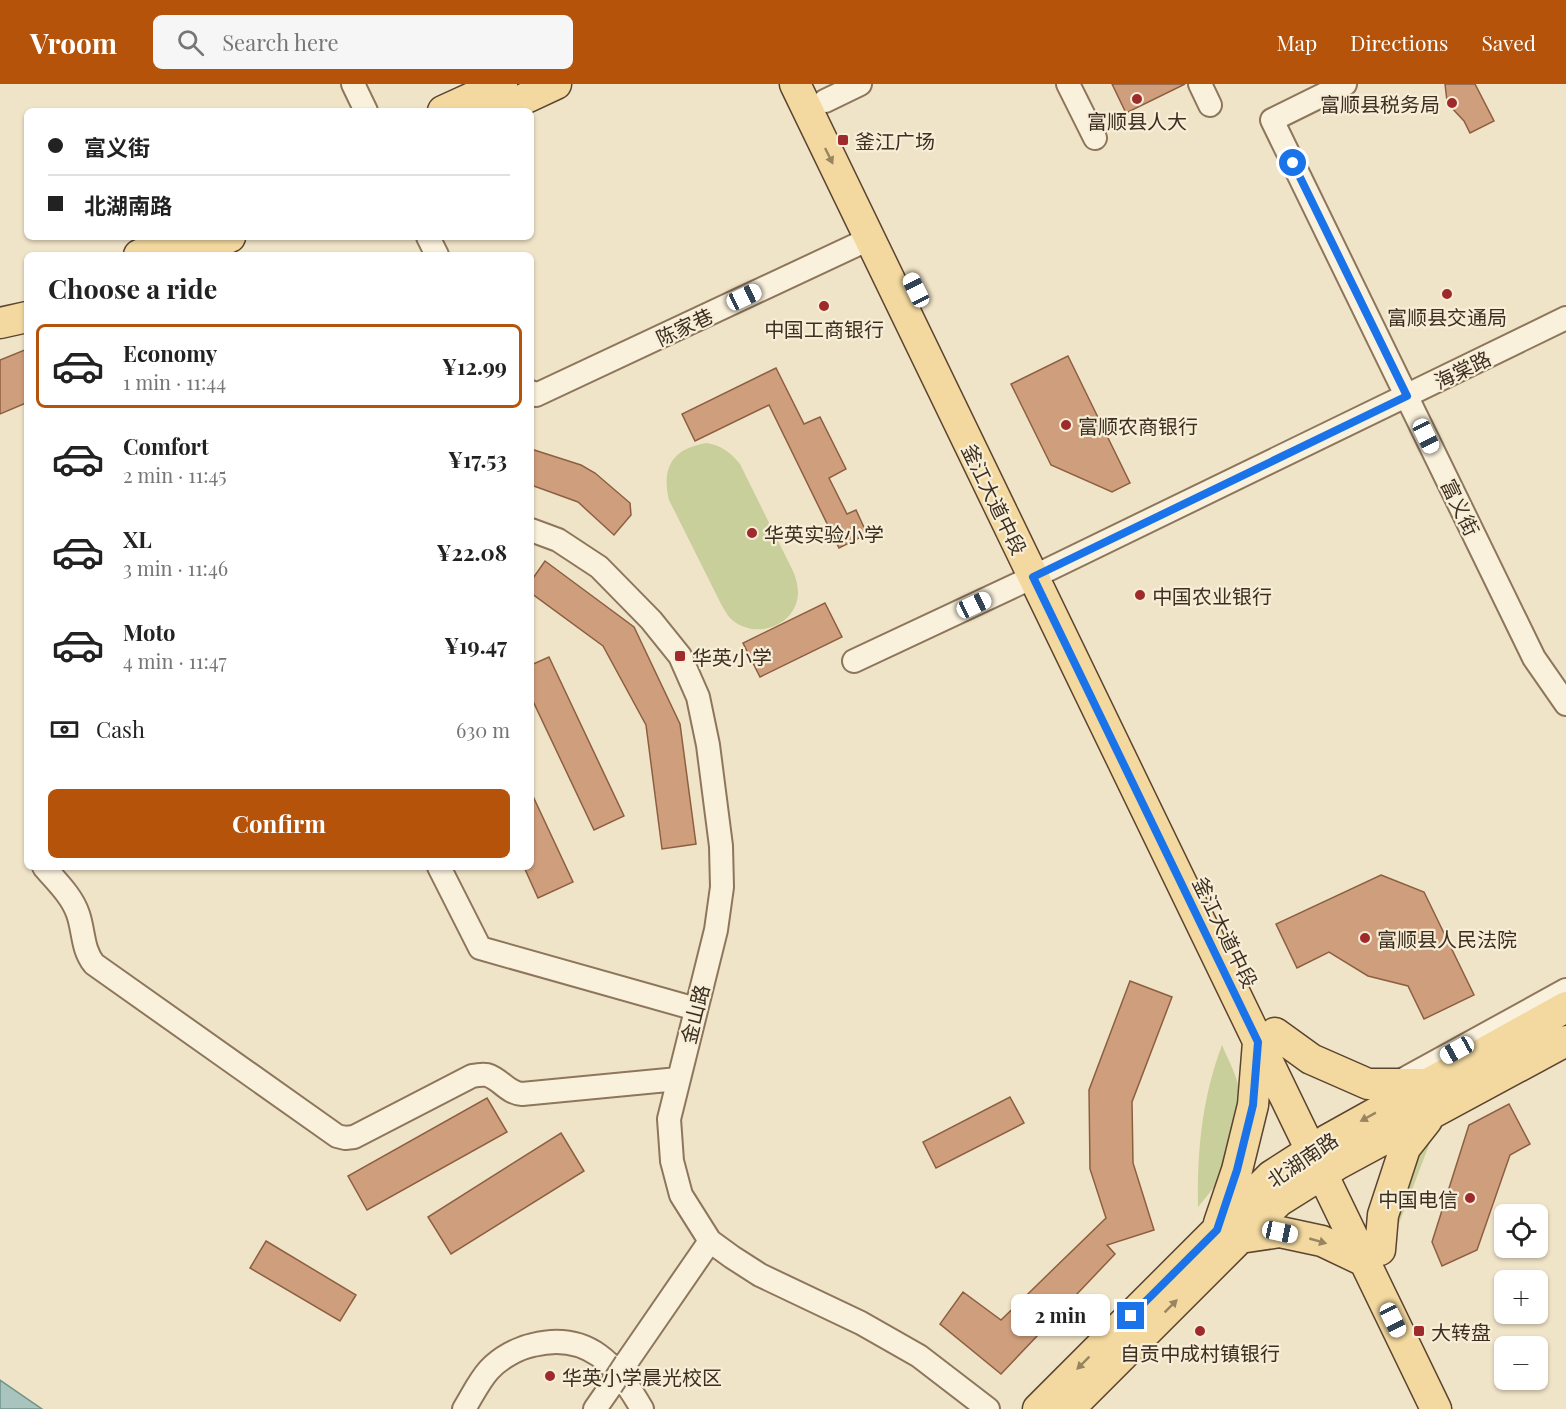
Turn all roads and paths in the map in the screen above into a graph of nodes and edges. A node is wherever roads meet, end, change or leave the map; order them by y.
1 (352, 84) edge
2 (502, 84) edge
3 (556, 84) edge
4 (795, 84) edge
5 (860, 84) edge
6 (1068, 84) edge
7 (1200, 84) edge
8 (1345, 84) edge
9 (820, 92) edge
10 (1210, 105) dead end
11 (364, 108) edge
12 (450, 108) edge
13 (504, 108) edge
14 (1095, 138) dead end
15 (869, 239) junction
16 (171, 240) edge
17 (224, 240) edge
18 (145, 252) edge
19 (198, 252) edge
20 (24, 318) edge
21 (1566, 318) edge
22 (0, 323) edge
23 (534, 394) edge
24 (1407, 396) junction
25 (534, 531) edge
26 (1042, 573) junction
27 (854, 661) dead end
28 (1566, 704) edge
29 (46, 870) edge
30 (441, 870) edge
31 (1566, 990) edge
32 (1566, 1007) edge
33 (696, 1009) junction
34 (1267, 1037) junction
35 (1566, 1041) edge
36 (1566, 1057) edge
37 (678, 1079) junction
38 (1396, 1084) junction
39 (1431, 1098) junction
40 (1416, 1135) junction
41 (1324, 1157) junction
42 (1228, 1234) junction
43 (710, 1241) junction
44 (1372, 1255) junction
45 (1058, 1404) edge
46 (464, 1409) edge
47 (595, 1409) edge
48 (642, 1409) edge
49 (988, 1409) edge
50 (1436, 1409) edge
51 (1457, 1409) edge

1 - 11 street
2 - 12 main road
3 - 13 main road
4 -> 15 main road, 釜江大道中段
5 - 9 street
6 - 14 street
7 - 10 street
8 - 24 street, 富义街
9 - 26 main road, 釜江大道中段
15 - 23 street, 陈家巷
15 - 26 main road, 釜江大道中段
16 - 18 main road
17 - 19 main road
20 - 22 main road
21 - 24 street, 海棠路
24 - 26 street, 海棠路
24 - 28 street, 富义街
25 - 33 street, 金山路
26 - 27 street, 海棠路
26 - 34 main road, 釜江大道中段
29 - 37 street
30 - 33 street
31 - 38 street
32 - 39 main road, 北湖南路
33 - 37 street, 金山路
34 - 38 main road
34 - 41 main road, 釜江大道中段
34 - 42 main road
35 - 39 main road, 北湖南路
36 - 40 street
37 - 43 street, 金山路
38 - 39 main road
39 - 40 main road
39 - 41 main road, 北湖南路
40 - 44 main road
41 - 42 main road, 北湖南路
41 - 44 main road, 釜江大道中段
42 -> 44 main road
42 - 45 main road, 北湖南路
43 - 47 street, bridge
43 - 49 street, 金山路
44 - 50 main road
44 - 51 main road
46 - 48 street

